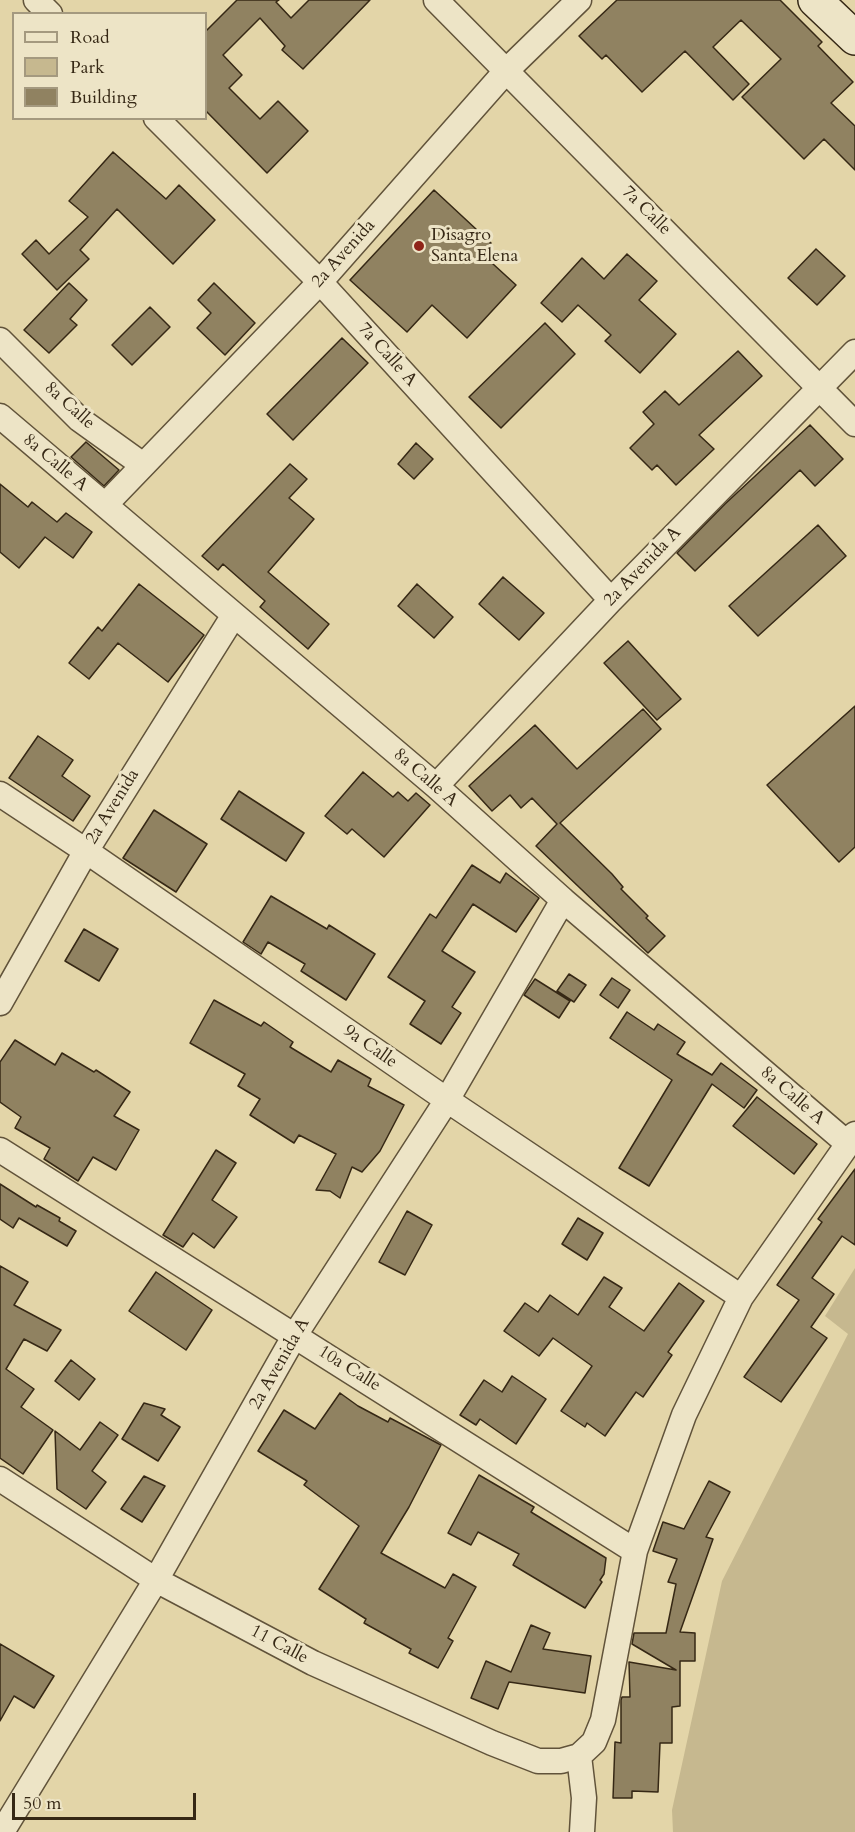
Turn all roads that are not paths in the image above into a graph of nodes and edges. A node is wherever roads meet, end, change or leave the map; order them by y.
1 (36, 0) edge
2 (436, 0) edge
3 (579, 0) edge
4 (814, 0) edge
5 (48, 12) edge
6 (855, 38) edge
7 (507, 70) junction
8 (158, 120) edge
9 (320, 282) junction
10 (0, 340) edge
11 (855, 352) edge
12 (820, 387) junction
13 (0, 416) edge
14 (855, 424) edge
15 (143, 465) junction
16 (105, 505) junction
17 (611, 600) junction
18 (234, 615) junction
19 (436, 786) junction
20 (0, 794) edge
21 (86, 851) junction
22 (563, 900) junction
23 (0, 1003) edge
24 (447, 1100) junction
25 (851, 1138) edge
26 (0, 1150) edge
27 (741, 1297) junction
28 (295, 1335) junction
29 (0, 1479) edge
30 (635, 1551) junction
31 (156, 1580) junction
32 (579, 1756) junction
33 (3, 1825) edge
34 (582, 1832) edge

1 - 5 street
2 - 7 street, 7a Calle
3 - 7 street, 2a Avenida
4 - 6 main road
7 - 9 street, 2a Avenida
7 - 12 street, 7a Calle
8 - 9 street, 7a Calle A
9 - 15 street, 2a Avenida
9 - 17 street, 7a Calle A
10 - 15 street, 8a Calle
11 - 12 street, 2a Avenida A
12 - 14 street, 7a Calle
12 - 17 street, 2a Avenida A
13 - 16 street, 8a Calle A
15 - 16 street, 2a Avenida
16 - 18 street, 8a Calle A
17 - 19 street, 2a Avenida A
18 - 19 street, 8a Calle A
18 - 21 street, 2a Avenida
19 - 22 street, 8a Calle A
20 - 21 street, 9a Calle
21 - 23 street, 2a Avenida
21 - 24 street, 9a Calle
22 - 24 street, 2a Avenida A
22 - 25 street, 8a Calle A
24 - 27 street, 9a Calle
24 - 28 street, 2a Avenida A
25 - 27 street
26 - 28 street, 10a Calle
27 - 30 street
28 - 30 street, 10a Calle
28 - 31 street, 2a Avenida A
29 - 31 street, 11 Calle
30 - 32 street
31 - 32 street, 11 Calle
31 - 33 street, 2a Avenida A
32 - 34 street

